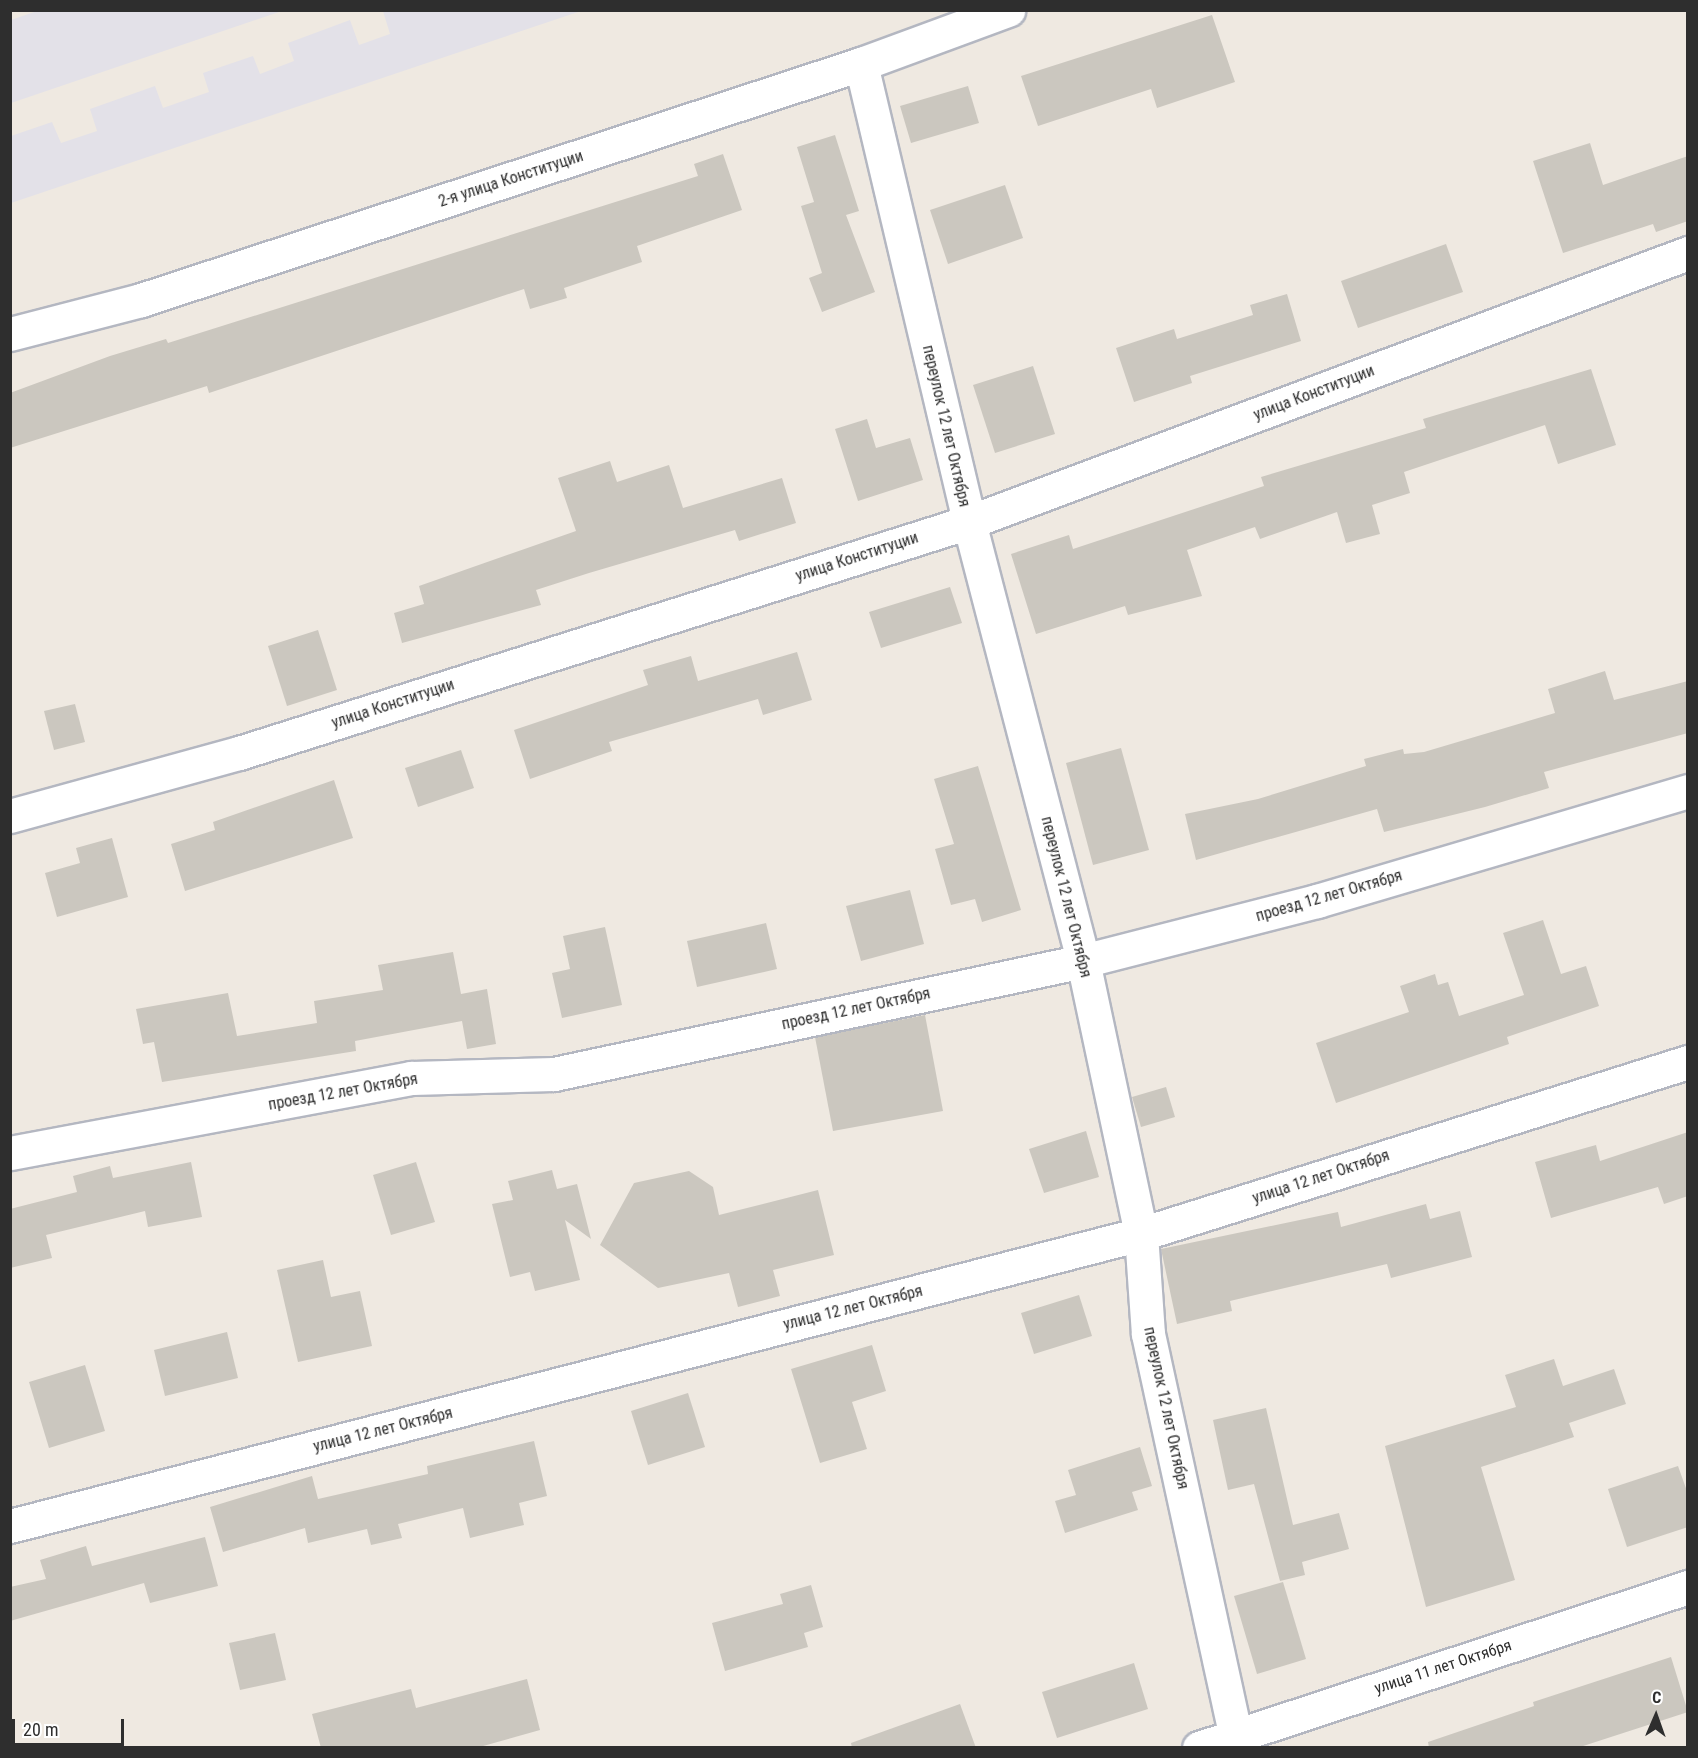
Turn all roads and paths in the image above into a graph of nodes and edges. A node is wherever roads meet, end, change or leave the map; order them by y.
1 (1008, 10) edge
2 (861, 64) junction
3 (1688, 253) edge
4 (10, 334) edge
5 (969, 522) junction
6 (1688, 791) edge
7 (10, 816) edge
8 (1083, 961) junction
9 (1688, 1062) edge
10 (10, 1153) edge
11 (1142, 1234) junction
12 (10, 1526) edge
13 (1688, 1587) edge
14 (1236, 1736) junction
15 (1199, 1748) edge

1 - 2 street, 2-я улица Конституции
2 - 4 street, 2-я улица Конституции
2 - 5 street, переулок 12 лет Октября
3 - 5 street, улица Конституции
5 - 7 street, улица Конституции
5 - 8 street, переулок 12 лет Октября
6 - 8 street, проезд 12 лет Октября
8 - 10 street, проезд 12 лет Октября
8 - 11 street, переулок 12 лет Октября
9 - 11 street, улица 12 лет Октября
11 - 12 street, улица 12 лет Октября
11 - 14 street, переулок 12 лет Октября
13 - 14 street, улица 11 лет Октября
14 - 15 street, улица 11 лет Октября

